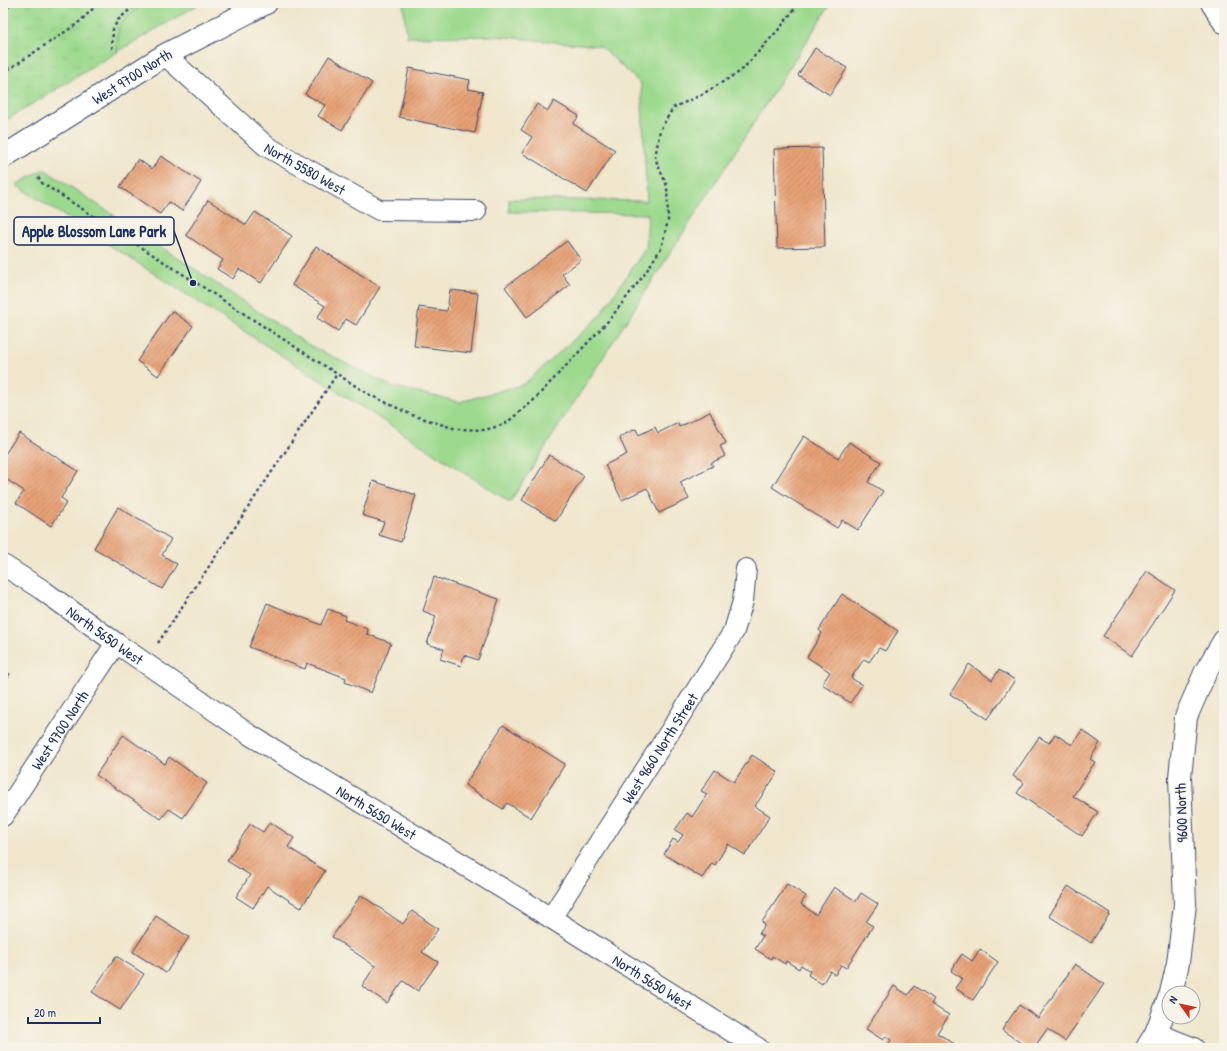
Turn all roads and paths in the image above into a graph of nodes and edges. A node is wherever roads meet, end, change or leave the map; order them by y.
1 (13, 3) edge
2 (99, 3) edge
3 (136, 3) edge
4 (266, 3) edge
5 (799, 3) edge
6 (1212, 3) edge
7 (3, 11) edge
8 (1224, 22) edge
9 (112, 49) dead end
10 (165, 55) junction
11 (3, 72) edge
12 (3, 157) edge
13 (38, 178) dead end
14 (476, 211) dead end
15 (337, 374) junction
16 (3, 565) edge
17 (746, 569) dead end
18 (1224, 641) edge
19 (116, 643) junction
20 (158, 644) dead end
21 (3, 816) edge
22 (551, 918) junction
23 (1173, 985) edge
24 (1161, 1018) edge
25 (1152, 1040) edge
26 (758, 1048) edge
27 (1194, 1048) edge

1 - 7 path
2 - 11 path
3 - 9 path
4 - 10 street, West 9700 North
5 - 15 path
6 - 8 street
10 - 12 street, West 9700 North
10 - 14 street, North 5580 West
13 - 15 path
15 - 20 path
16 - 19 street, North 5650 West
17 - 22 street, West 9660 North Street
18 - 23 street, 9600 North
19 - 21 street, West 9700 North
19 - 22 street, North 5650 West
22 - 26 street, North 5650 West
24 - 25 street
25 - 27 street

